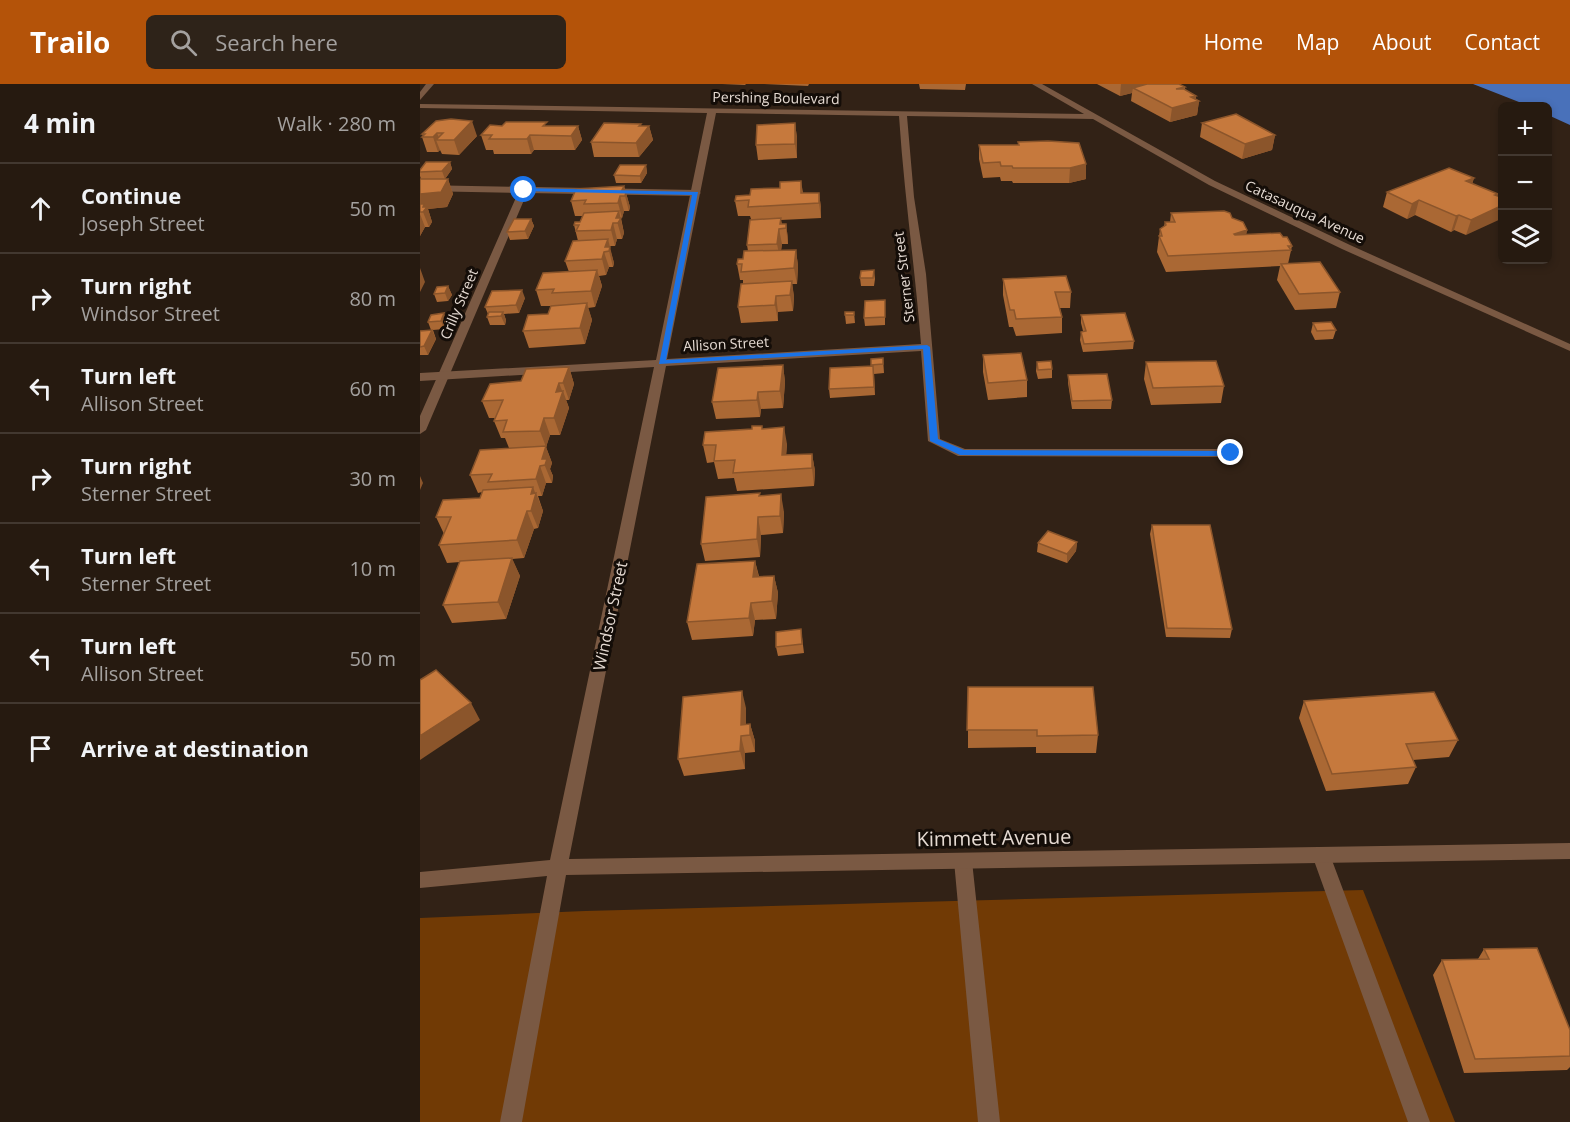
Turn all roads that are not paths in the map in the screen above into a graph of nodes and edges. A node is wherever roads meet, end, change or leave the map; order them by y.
1 (430, 84) edge
2 (1036, 84) edge
3 (420, 98) edge
4 (420, 106) edge
5 (712, 111) junction
6 (903, 114) junction
7 (1096, 117) junction
8 (420, 188) edge
9 (524, 190) junction
10 (696, 193) junction
11 (927, 347) junction
12 (1570, 348) edge
13 (662, 363) junction
14 (445, 375) junction
15 (420, 377) edge
16 (420, 430) edge
17 (1231, 453) dead end
18 (1570, 851) edge
19 (1321, 855) junction
20 (963, 861) junction
21 (558, 867) junction
22 (420, 880) edge
23 (510, 1122) edge
24 (989, 1122) edge
25 (1419, 1122) edge

1 - 3 street
2 - 7 street, Catasauqua Avenue
4 - 5 street, Pershing Boulevard
5 - 6 street, Pershing Boulevard
5 - 10 street, Windsor Street
6 - 7 street, Pershing Boulevard
6 - 11 street, Sterner Street
7 - 12 street, Catasauqua Avenue
8 - 9 street
9 - 10 street
9 - 14 street, Crilly Street
10 - 13 street, Windsor Street
11 - 13 street, Allison Street
11 - 17 street, Sterner Street
13 - 14 street, Allison Street
13 - 21 street, Windsor Street
14 - 15 street, Allison Street
14 - 16 street, Crilly Street
18 - 19 street, Kimmett Avenue
19 - 20 street, Kimmett Avenue
19 - 25 street
20 - 21 street, Kimmett Avenue
20 - 24 street
21 - 22 street, Kimmett Avenue
21 - 23 street, Windsor Street

